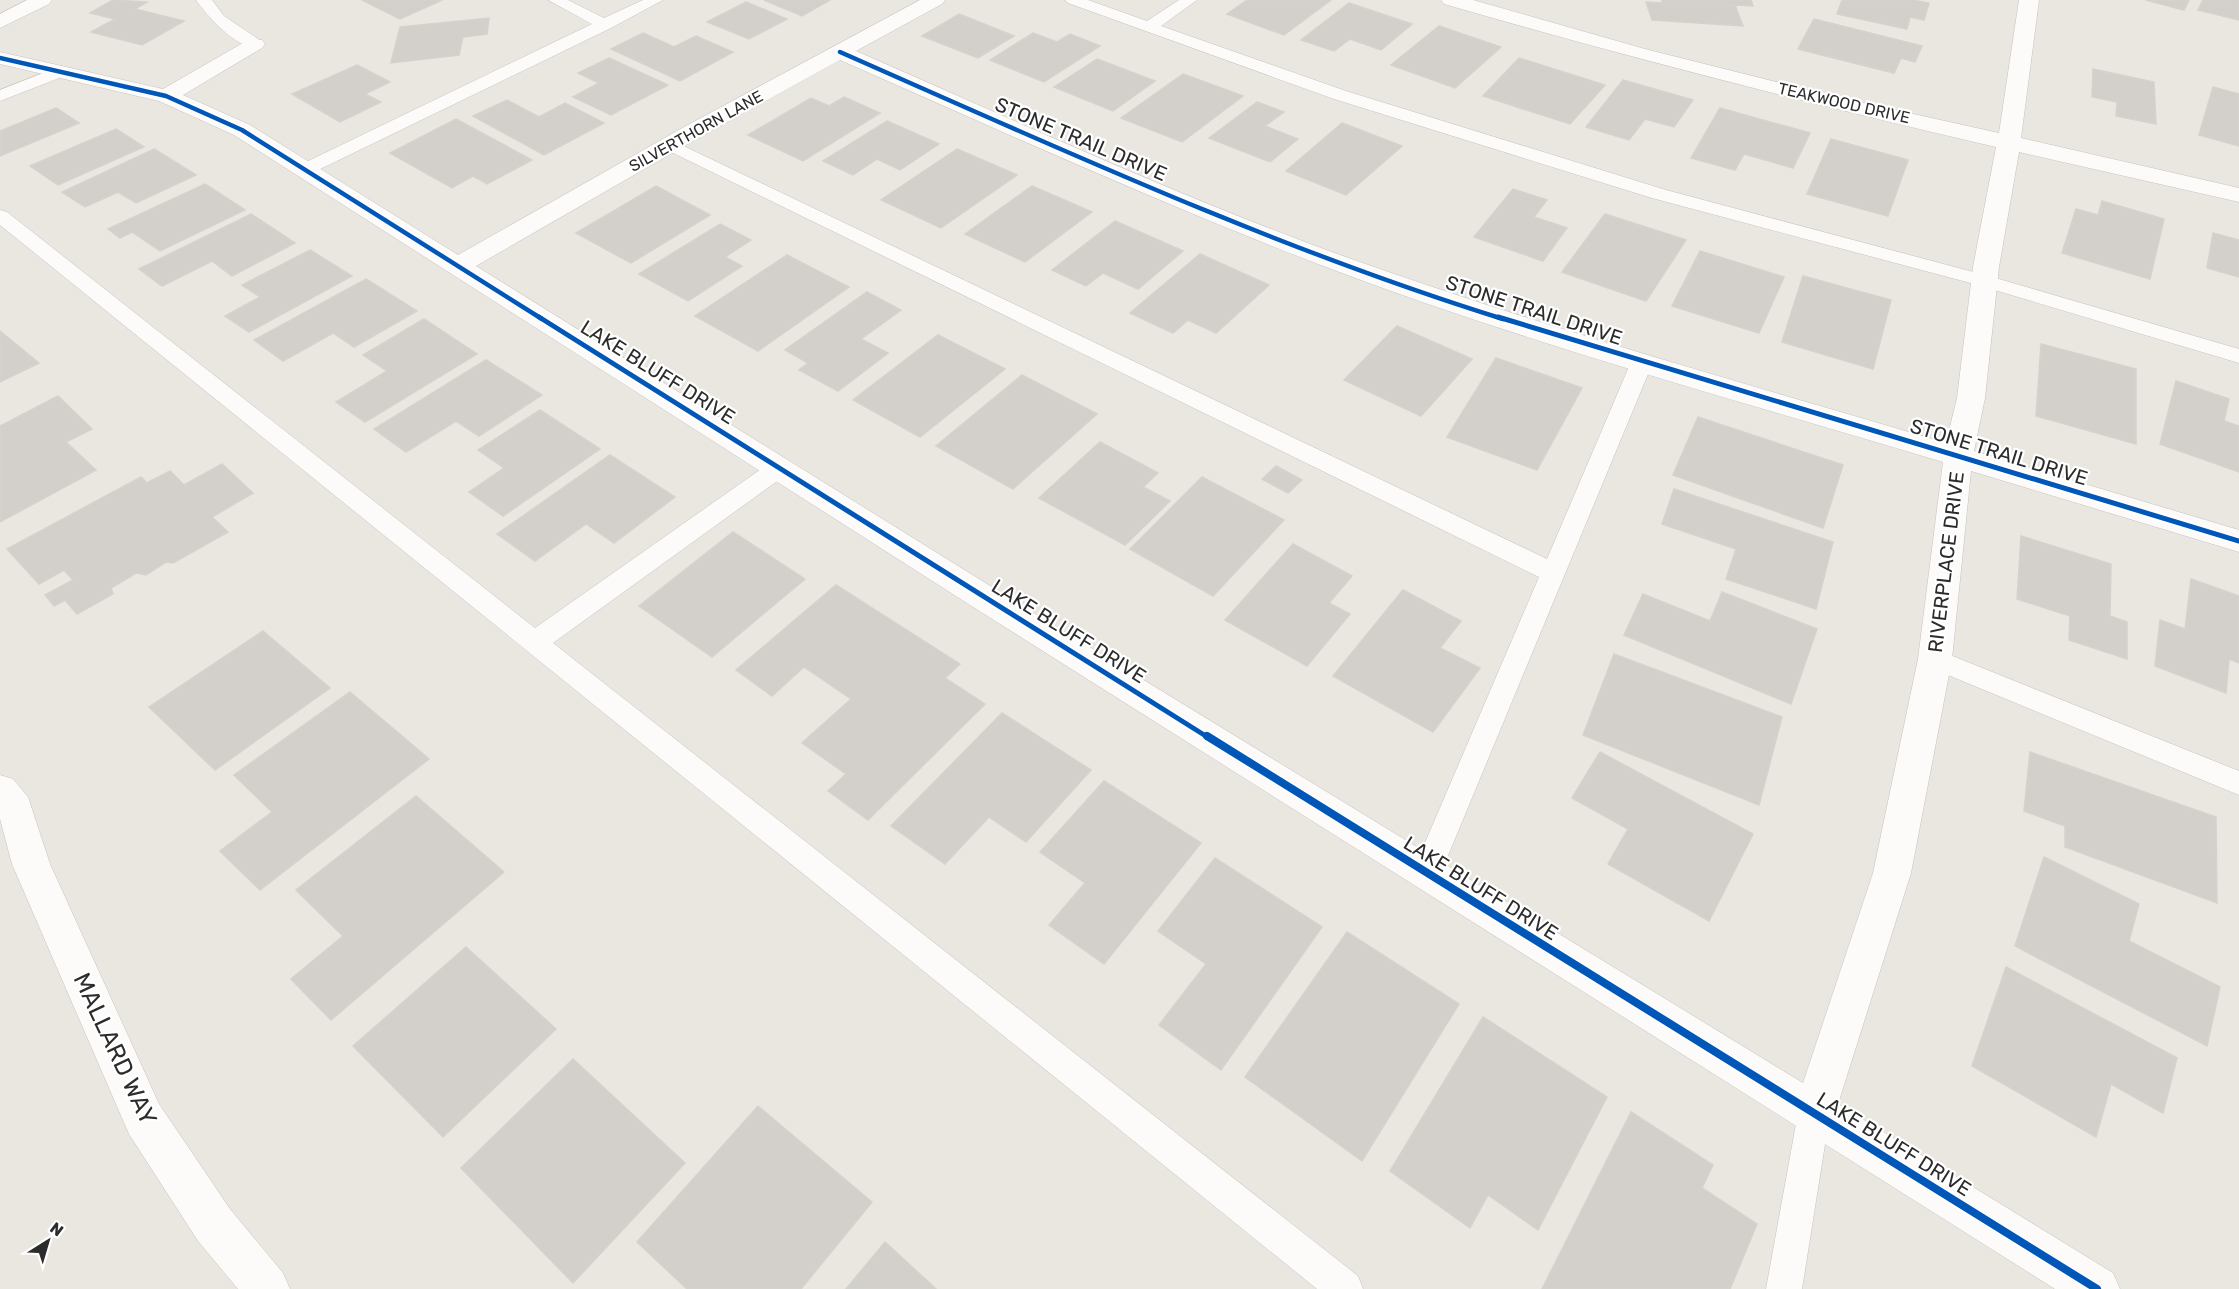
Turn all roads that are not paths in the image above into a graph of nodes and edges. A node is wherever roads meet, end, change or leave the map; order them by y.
1 (42, 0) edge
2 (204, 0) edge
3 (556, 0) edge
4 (655, 0) edge
5 (936, 0) edge
6 (1073, 0) edge
7 (1189, 0) edge
8 (1451, 0) edge
9 (2029, 0) edge
10 (1509, 7) edge
11 (0, 22) edge
12 (605, 25) junction
13 (1149, 27) junction
14 (255, 45) joint
15 (840, 52) junction
16 (0, 58) edge
17 (61, 71) junction
18 (0, 96) edge
19 (166, 96) junction
20 (2009, 141) junction
21 (671, 145) junction
22 (306, 169) junction
23 (2239, 195) edge
24 (0, 216) edge
25 (459, 265) junction
26 (1985, 281) junction
27 (2239, 356) edge
28 (1642, 362) junction
29 (1958, 456) junction
30 (779, 468) junction
31 (2239, 542) edge
32 (1554, 573) junction
33 (535, 642) junction
34 (1935, 659) junction
35 (2239, 783) edge
36 (0, 790) edge
37 (1427, 873) junction
38 (1814, 1113) junction
39 (267, 1289) edge
40 (1345, 1289) edge
41 (1784, 1289) edge
42 (2097, 1289) edge

1 - 11 street
2 - 14 lane
3 - 12 lane
4 - 12 lane
5 - 15 street, SILVERTHORN LANE
6 - 13 lane
7 - 13 lane
8 - 10 street, TEAKWOOD DRIVE
9 - 20 street, RIVERPLACE DRIVE
10 - 20 street, TEAKWOOD DRIVE
12 - 22 lane
13 - 26 lane
14 - 19 street
15 - 21 street, SILVERTHORN LANE
15 - 28 street, STONE TRAIL DRIVE
16 - 17 street, LAKE BLUFF DRIVE
17 - 18 lane
17 - 19 street, LAKE BLUFF DRIVE
19 - 22 street, LAKE BLUFF DRIVE
20 - 23 street, TEAKWOOD DRIVE
20 - 26 street, RIVERPLACE DRIVE
21 - 25 street, SILVERTHORN LANE
21 - 32 lane
22 - 25 street, LAKE BLUFF DRIVE
24 - 33 lane
25 - 30 street, LAKE BLUFF DRIVE
26 - 27 lane
26 - 29 street, RIVERPLACE DRIVE
28 - 29 street, STONE TRAIL DRIVE
28 - 32 lane
29 - 31 street, STONE TRAIL DRIVE
29 - 34 street, RIVERPLACE DRIVE
30 - 33 lane
30 - 37 street, LAKE BLUFF DRIVE
32 - 37 lane
33 - 40 lane
34 - 35 lane
34 - 38 street, RIVERPLACE DRIVE
36 - 39 street, MALLARD WAY
37 - 38 street, LAKE BLUFF DRIVE
38 - 41 lane
38 - 42 street, LAKE BLUFF DRIVE

